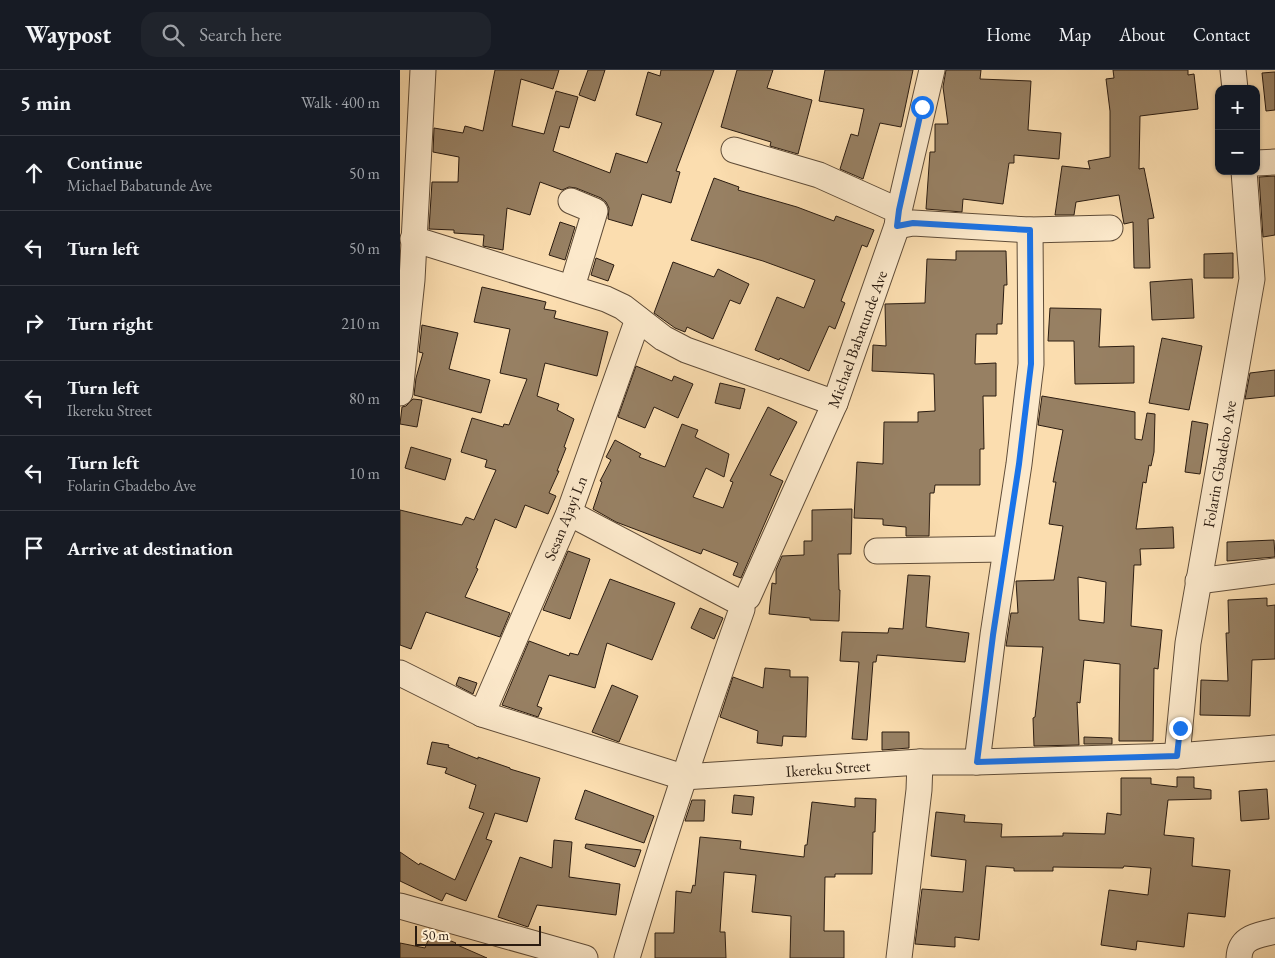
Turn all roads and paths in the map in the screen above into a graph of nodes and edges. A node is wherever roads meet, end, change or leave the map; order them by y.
1 (423, 70) edge
2 (932, 70) edge
3 (1233, 70) edge
4 (1235, 85) edge
5 (734, 150) dead end
6 (1275, 162) edge
7 (1260, 163) edge
8 (1244, 175) edge
9 (571, 201) dead end
10 (898, 218) junction
11 (1110, 228) dead end
12 (1030, 230) junction
13 (413, 239) junction
14 (572, 288) junction
15 (638, 319) junction
16 (400, 393) edge
17 (835, 403) junction
18 (569, 513) junction
19 (1005, 550) junction
20 (877, 552) dead end
21 (1275, 571) edge
22 (1198, 581) junction
23 (741, 602) junction
24 (400, 673) edge
25 (482, 714) junction
26 (1275, 748) edge
27 (1177, 756) junction
28 (920, 762) junction
29 (977, 762) junction
30 (683, 777) junction
31 (400, 906) edge
32 (1275, 931) edge
33 (585, 958) edge
34 (627, 958) edge
35 (898, 958) edge
36 (1239, 958) edge

1 - 13 street
2 - 10 street, Michael Babatunde Ave
3 - 4 street
5 - 10 street
6 - 7 street
8 - 22 street, Folarin Gbadebo Ave
9 - 14 street
10 - 12 street
10 - 17 street, Michael Babatunde Ave
11 - 12 street
12 - 19 street
13 - 14 street
13 - 16 street
14 - 15 street
15 - 17 street
15 - 18 street, Sesan Ajayi Ln
17 - 23 street, Michael Babatunde Ave
18 - 23 street
18 - 25 street, Sesan Ajayi Ln
19 - 20 street
19 - 29 street
21 - 22 street
22 - 27 street, Folarin Gbadebo Ave
23 - 30 street, Michael Babatunde Ave
24 - 25 street, Ikereku Street
25 - 30 street, Ikereku Street
26 - 27 street, Ikereku Street
27 - 29 street, Ikereku Street
28 - 29 street, Ikereku Street
28 - 30 street, Ikereku Street
28 - 35 street
30 - 34 street, Michael Babatunde Ave
31 - 33 street
32 - 36 street

